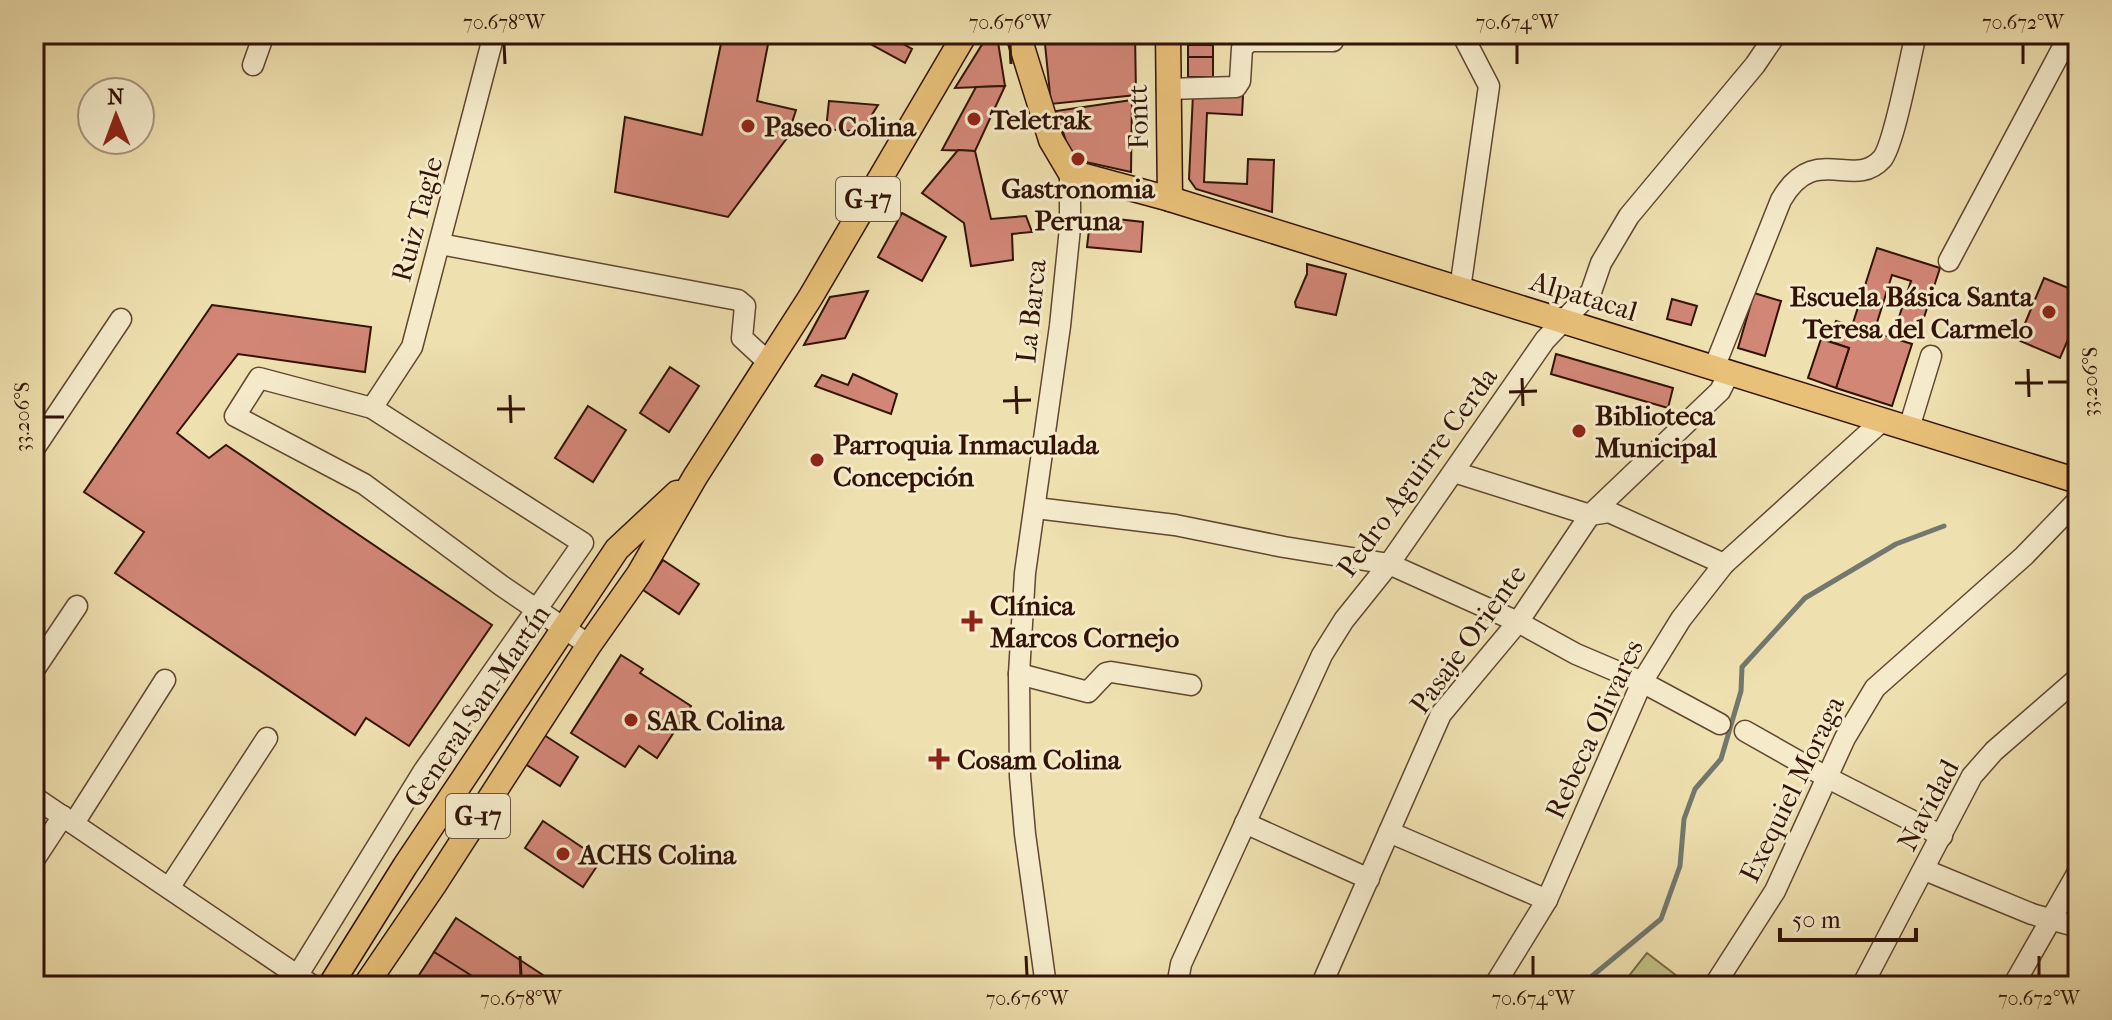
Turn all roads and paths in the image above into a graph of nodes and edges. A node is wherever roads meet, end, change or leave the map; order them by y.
1 (264, 34) edge
2 (494, 34) edge
3 (965, 34) edge
4 (1018, 34) edge
5 (1168, 34) edge
6 (1462, 34) edge
7 (1776, 34) edge
8 (1916, 34) edge
9 (2070, 34) edge
10 (1333, 41) dead end
11 (253, 65) dead end
12 (1167, 89) junction
13 (1070, 172) junction
14 (1170, 199) junction
15 (440, 244) junction
16 (1949, 261) dead end
17 (1460, 289) junction
18 (121, 319) dead end
19 (1564, 321) junction
20 (1931, 356) dead end
21 (768, 362) junction
22 (1722, 370) junction
23 (372, 408) junction
24 (1883, 420) junction
25 (41, 425) edge
26 (1909, 428) junction
27 (34, 449) edge
28 (1454, 472) junction
29 (695, 477) junction
30 (2078, 481) edge
31 (2078, 500) edge
32 (1036, 508) junction
33 (1590, 515) junction
34 (1389, 564) junction
35 (1724, 564) junction
36 (77, 606) dead end
37 (537, 611) junction
38 (1518, 622) junction
39 (565, 629) junction
40 (589, 645) junction
41 (34, 670) edge
42 (1019, 674) junction
43 (2078, 678) edge
44 (165, 680) dead end
45 (1642, 682) junction
46 (1191, 685) dead end
47 (1720, 724) dead end
48 (1745, 731) dead end
49 (267, 738) dead end
50 (1828, 778) junction
51 (34, 797) edge
52 (68, 820) junction
53 (1245, 823) junction
54 (1389, 832) junction
55 (1942, 836) junction
56 (34, 860) edge
57 (1925, 870) junction
58 (2078, 872) edge
59 (1369, 879) junction
60 (169, 888) junction
61 (1547, 900) junction
62 (2052, 919) junction
63 (2078, 927) edge
64 (301, 982) edge
65 (330, 986) edge
66 (365, 986) edge
67 (1046, 986) edge
68 (1177, 986) edge
69 (1321, 986) edge
70 (1494, 986) edge
71 (1714, 986) edge
72 (1862, 986) edge
73 (2013, 986) edge

1 - 11 street
2 - 15 street, Ruiz Tagle
3 - 21 main road, General San Martín / G-17
4 - 13 main road, La Barca
5 - 12 main road, Fontt
6 - 17 street
7 - 19 street, Pedro Aguirre Cerda
8 - 22 street, Pasaje Oriente
9 - 16 street
10 - 12 street
12 - 14 main road, Fontt
13 - 14 main road, Alpatacal
13 - 32 street, La Barca
14 - 17 main road, Alpatacal
15 - 21 street
15 - 23 street, Ruiz Tagle
17 - 19 main road, Alpatacal
18 - 25 street
19 - 22 main road, Alpatacal
19 - 28 street, Pedro Aguirre Cerda
20 - 26 street
21 - 29 main road, General San Martín / G-17
22 - 24 main road, Alpatacal
22 - 33 street, Pasaje Oriente
23 - 37 street
23 - 37 street
24 - 26 main road, Alpatacal
24 - 35 street, Rebeca Olivares
25 - 27 street
26 - 30 main road, Alpatacal
28 - 33 street
28 - 34 street, Pedro Aguirre Cerda
29 - 39 main road, General San Martín / G-17
29 - 40 main road, General San Martín / G-17
31 - 50 street, Exequiel Moraga
32 - 34 street
32 - 42 street, La Barca
33 - 35 street
33 - 38 street, Pasaje Oriente
34 - 38 street
34 - 53 street, Pedro Aguirre Cerda
35 - 45 street, Rebeca Olivares
36 - 41 street
37 - 39 street
37 - 64 street
38 - 45 street
38 - 54 street, Pasaje Oriente
39 - 40 street
39 - 65 main road, General San Martín / G-17
40 - 66 main road, General San Martín / G-17
42 - 46 street
42 - 67 street, La Barca
43 - 55 street, Navidad
44 - 52 street
45 - 47 street
45 - 61 street, Rebeca Olivares
48 - 50 street
49 - 60 street
50 - 55 street
50 - 71 street, Exequiel Moraga
51 - 52 street
52 - 56 street
52 - 60 street
53 - 59 street
53 - 68 street, Pedro Aguirre Cerda
54 - 59 street, Pasaje Oriente
54 - 61 street
55 - 57 street, Navidad
57 - 62 street
57 - 72 street, Navidad
58 - 62 street
59 - 69 street, Pasaje Oriente
60 - 64 street
61 - 70 street, Rebeca Olivares
62 - 63 street
62 - 73 street

